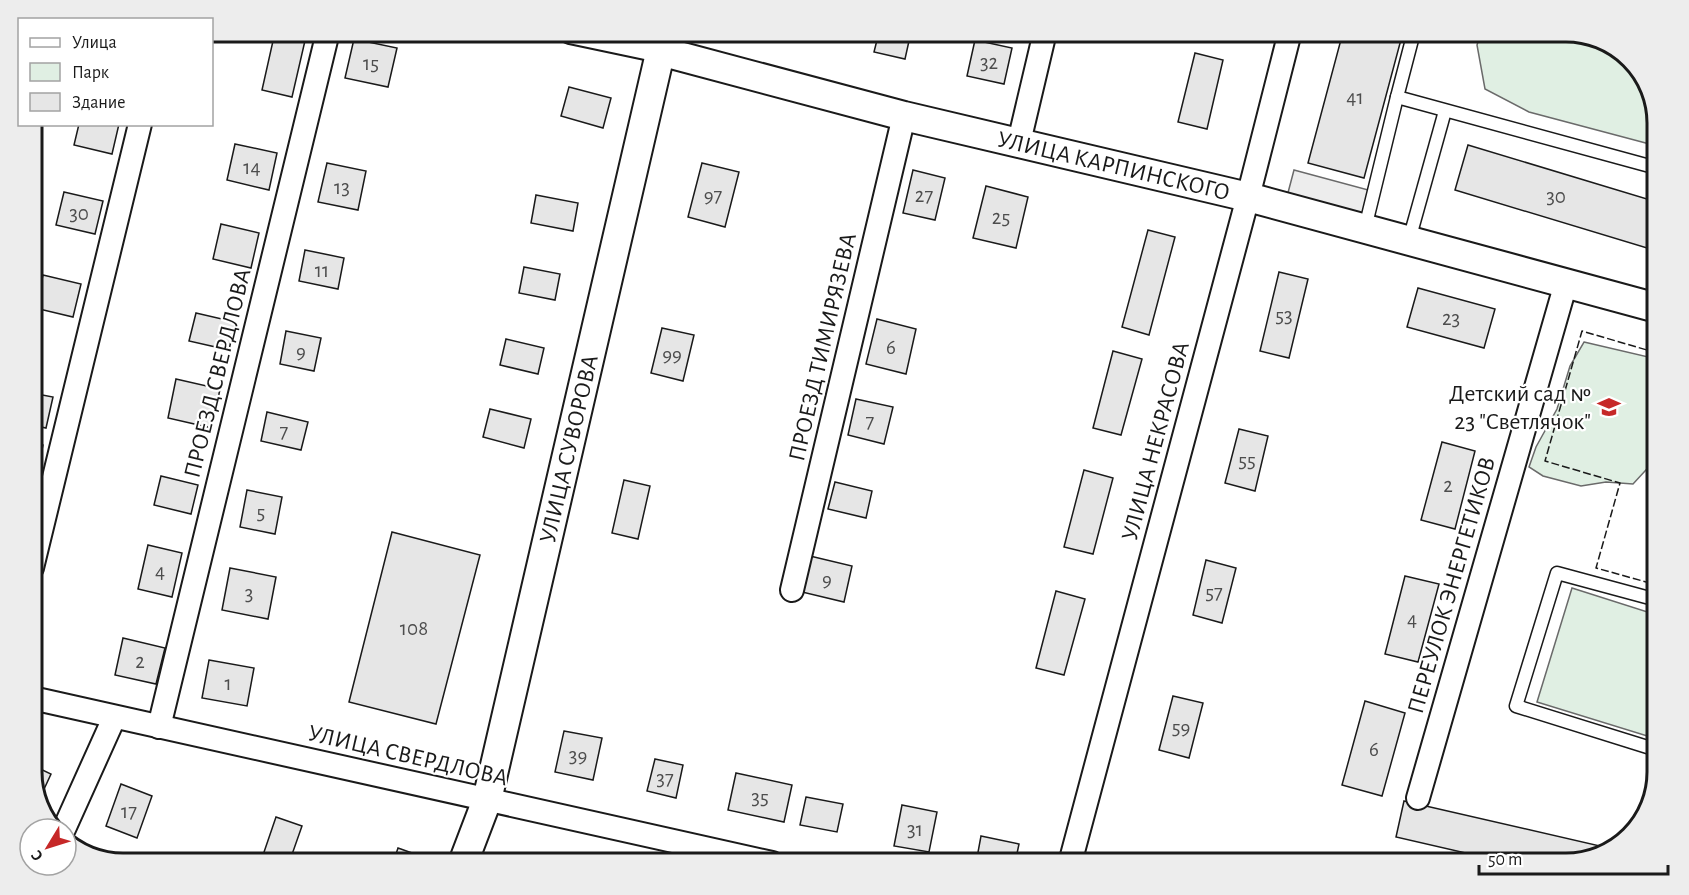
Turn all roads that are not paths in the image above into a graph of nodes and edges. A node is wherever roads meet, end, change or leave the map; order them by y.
1 (326, 42) edge
2 (663, 42) edge
3 (666, 42) edge
4 (1043, 42) edge
5 (1287, 42) edge
6 (1411, 42) edge
7 (1396, 97) junction
8 (1445, 111) junction
9 (904, 116) junction
10 (140, 126) edge
11 (1019, 142) junction
12 (1647, 165) edge
13 (1248, 197) junction
14 (1365, 228) junction
15 (1409, 240) junction
16 (1566, 283) junction
17 (1647, 305) edge
18 (42, 527) edge
19 (792, 590) dead end
20 (1647, 597) edge
21 (42, 700) edge
22 (114, 718) junction
23 (159, 727) junction
24 (1647, 747) edge
25 (1418, 798) dead end
26 (487, 800) junction
27 (69, 817) edge
28 (467, 853) edge
29 (723, 853) edge
30 (1073, 853) edge

1 - 23 street, ПРОЕЗД СВЕРДЛОВА
2 - 26 street, УЛИЦА СУВОРОВА
3 - 9 street, УЛИЦА КАРПИНСКОГО
4 - 11 street
5 - 13 street, УЛИЦА НЕКРАСОВА
6 - 7 lane
7 - 8 lane
7 - 14 lane
8 - 12 lane
8 - 15 lane
9 - 11 street, УЛИЦА КАРПИНСКОГО
9 - 19 street, ПРОЕЗД ТИМИРЯЗЕВА
10 - 18 street
11 - 13 street, УЛИЦА КАРПИНСКОГО
13 - 14 street, УЛИЦА КАРПИНСКОГО
13 - 30 street, УЛИЦА НЕКРАСОВА
14 - 15 street, УЛИЦА КАРПИНСКОГО
15 - 16 street, УЛИЦА КАРПИНСКОГО
16 - 17 street, УЛИЦА КАРПИНСКОГО
16 - 25 street, ПЕРЕУЛОК ЭНЕРГЕТИКОВ
20 - 24 lane
21 - 22 street, УЛИЦА СВЕРДЛОВА
22 - 23 street, УЛИЦА СВЕРДЛОВА
22 - 27 street
23 - 26 street, УЛИЦА СВЕРДЛОВА
26 - 28 street, УЛИЦА СУВОРОВА
26 - 29 street, УЛИЦА СВЕРДЛОВА

